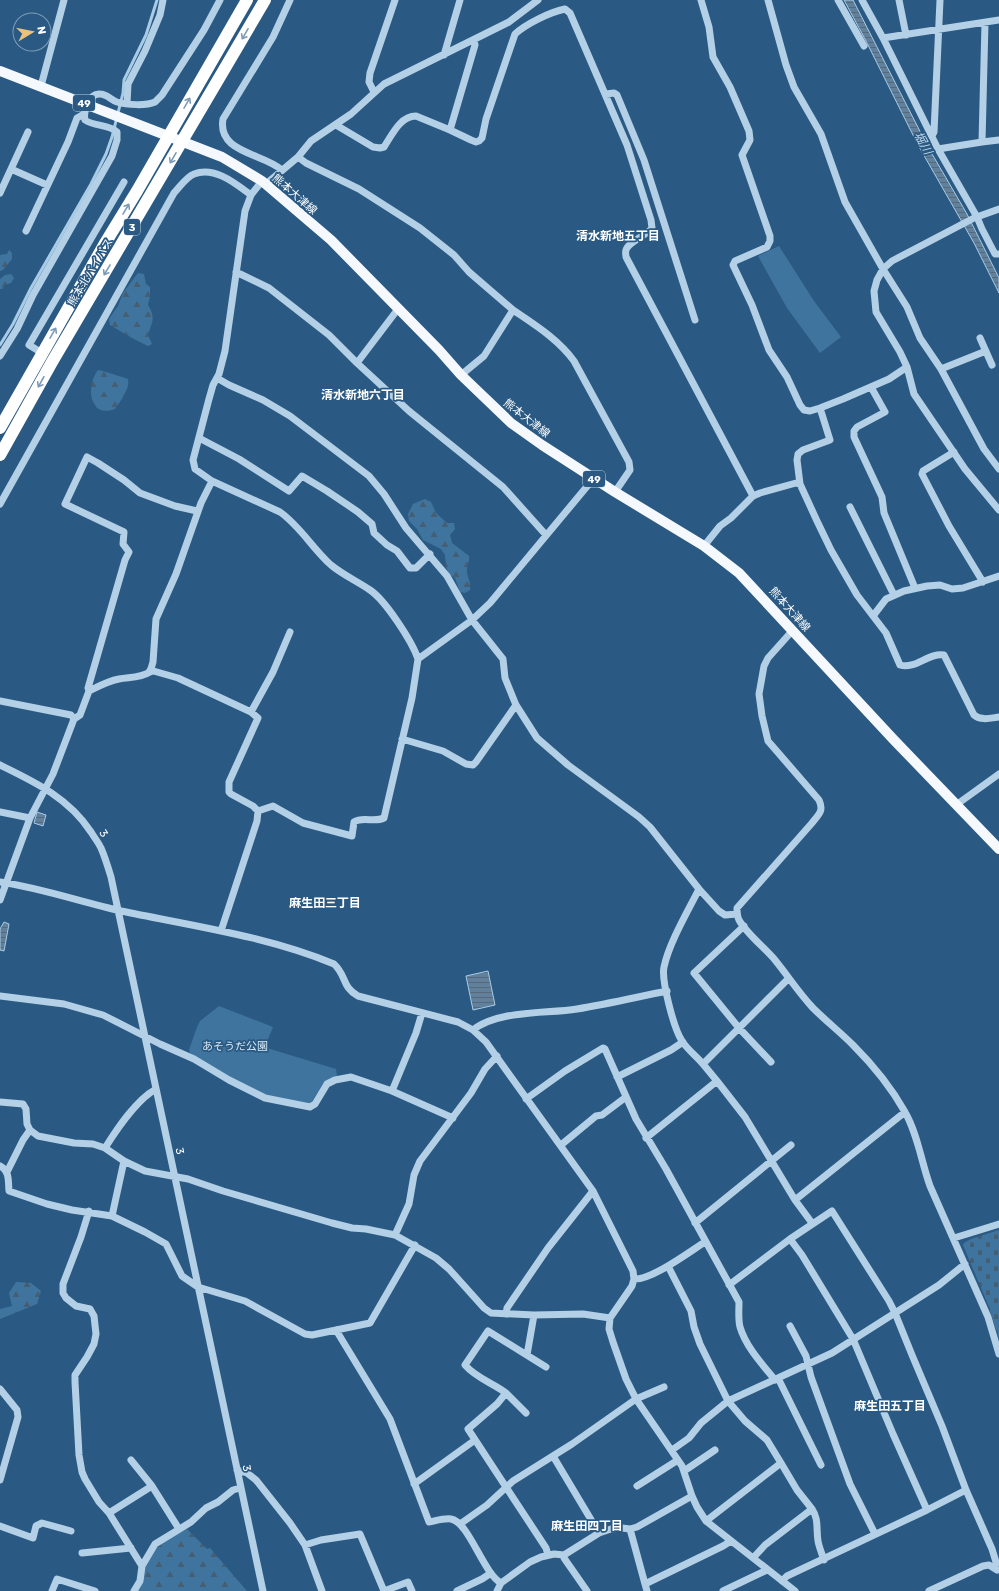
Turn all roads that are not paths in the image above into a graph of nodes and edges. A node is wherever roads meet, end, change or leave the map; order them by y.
1 (64, 0) edge
2 (163, 0) edge
3 (220, 0) edge
4 (247, 0) edge
5 (265, 0) edge
6 (290, 0) edge
7 (395, 0) edge
8 (460, 0) edge
9 (538, 0) edge
10 (701, 0) edge
11 (768, 0) edge
12 (838, 0) edge
13 (862, 0) edge
14 (899, 0) edge
15 (940, 0) edge
16 (999, 20) edge
17 (985, 23) junction
18 (938, 30) junction
19 (906, 35) junction
20 (883, 38) junction
21 (474, 40) junction
22 (864, 46) dead end
23 (444, 55) junction
24 (0, 71) edge
25 (41, 86) junction
26 (374, 92) junction
27 (606, 94) junction
28 (126, 103) junction
29 (87, 104) junction
30 (84, 114) junction
31 (336, 125) junction
32 (450, 130) junction
33 (28, 132) dead end
34 (168, 136) junction
35 (932, 136) junction
36 (999, 140) edge
37 (182, 142) junction
38 (982, 142) junction
39 (938, 149) junction
40 (298, 157) junction
41 (11, 170) junction
42 (282, 170) junction
43 (124, 182) dead end
44 (264, 182) junction
45 (47, 185) junction
46 (0, 193) edge
47 (251, 195) junction
48 (999, 209) edge
49 (976, 218) junction
50 (26, 231) dead end
51 (91, 237) junction
52 (104, 245) junction
53 (999, 254) edge
54 (883, 269) junction
55 (236, 272) junction
56 (398, 309) junction
57 (513, 310) junction
58 (695, 320) dead end
59 (980, 338) dead end
60 (986, 351) junction
61 (42, 353) junction
62 (0, 356) edge
63 (357, 363) junction
64 (992, 365) dead end
65 (907, 367) junction
66 (941, 369) junction
67 (461, 375) junction
68 (217, 378) junction
69 (871, 387) junction
70 (820, 408) junction
71 (0, 428) edge
72 (199, 438) junction
73 (954, 452) junction
74 (0, 455) edge
75 (999, 469) edge
76 (594, 478) junction
77 (212, 481) junction
78 (800, 484) junction
79 (615, 492) junction
80 (753, 496) junction
81 (0, 504) edge
82 (850, 507) dead end
83 (999, 510) edge
84 (198, 511) junction
85 (546, 535) junction
86 (704, 546) junction
87 (430, 554) junction
88 (999, 576) edge
89 (982, 582) junction
90 (915, 588) junction
91 (894, 595) junction
92 (873, 616) junction
93 (472, 620) junction
94 (793, 630) junction
95 (290, 632) dead end
96 (418, 659) junction
97 (150, 670) junction
98 (89, 691) junction
99 (0, 701) edge
100 (516, 705) junction
101 (251, 712) junction
102 (999, 717) edge
103 (74, 719) junction
104 (402, 739) junction
105 (0, 765) edge
106 (999, 774) edge
107 (45, 788) junction
108 (956, 805) junction
109 (258, 811) junction
110 (0, 812) edge
111 (30, 818) junction
112 (999, 849) edge
113 (3, 883) edge
114 (699, 889) junction
115 (0, 900) edge
116 (119, 910) junction
117 (737, 914) junction
118 (744, 926) junction
119 (221, 931) junction
120 (788, 979) junction
121 (666, 991) junction
122 (0, 996) edge
123 (422, 1013) junction
124 (739, 1028) junction
125 (473, 1030) junction
126 (145, 1037) junction
127 (683, 1042) junction
128 (497, 1056) junction
129 (771, 1062) dead end
130 (702, 1064) junction
131 (617, 1077) junction
132 (716, 1081) junction
133 (156, 1089) junction
134 (392, 1091) junction
135 (626, 1097) junction
136 (526, 1099) junction
137 (0, 1102) edge
138 (905, 1112) junction
139 (452, 1118) junction
140 (30, 1130) junction
141 (646, 1138) junction
142 (561, 1145) junction
143 (791, 1145) dead end
144 (105, 1148) junction
145 (124, 1161) junction
146 (771, 1162) junction
147 (0, 1166) edge
148 (7, 1172) junction
149 (174, 1176) junction
150 (593, 1191) junction
151 (795, 1200) junction
152 (88, 1211) junction
153 (112, 1216) junction
154 (695, 1223) junction
155 (812, 1223) junction
156 (999, 1224) edge
157 (395, 1235) junction
158 (954, 1238) junction
159 (790, 1239) junction
160 (705, 1242) junction
161 (415, 1245) junction
162 (965, 1264) junction
163 (668, 1266) junction
164 (634, 1279) junction
165 (729, 1284) junction
166 (198, 1287) junction
167 (896, 1313) junction
168 (506, 1314) junction
169 (534, 1315) junction
170 (610, 1318) junction
171 (790, 1326) dead end
172 (336, 1330) junction
173 (853, 1338) junction
174 (999, 1354) edge
175 (527, 1355) junction
176 (808, 1364) junction
177 (546, 1366) dead end
178 (776, 1379) junction
179 (664, 1387) dead end
180 (0, 1389) edge
181 (506, 1394) junction
182 (636, 1399) junction
183 (728, 1401) junction
184 (526, 1413) dead end
185 (475, 1440) junction
186 (672, 1450) junction
187 (715, 1450) dead end
188 (553, 1456) junction
189 (131, 1460) dead end
190 (678, 1460) junction
191 (781, 1463) junction
192 (821, 1465) dead end
193 (237, 1470) junction
194 (684, 1471) junction
195 (0, 1480) edge
196 (414, 1484) junction
197 (152, 1486) junction
198 (637, 1486) dead end
199 (506, 1487) junction
200 (240, 1488) junction
201 (966, 1490) junction
202 (692, 1496) junction
203 (812, 1509) junction
204 (927, 1510) junction
205 (108, 1513) junction
206 (706, 1521) junction
207 (460, 1524) junction
208 (0, 1526) edge
209 (630, 1529) junction
210 (179, 1530) junction
211 (71, 1531) dead end
212 (600, 1533) junction
213 (875, 1534) junction
214 (730, 1541) junction
215 (305, 1545) junction
216 (131, 1548) junction
217 (82, 1553) dead end
218 (548, 1555) junction
219 (564, 1555) junction
220 (753, 1558) junction
221 (824, 1560) junction
222 (142, 1566) junction
223 (767, 1570) junction
224 (997, 1570) edge
225 (491, 1573) junction
226 (782, 1581) junction
227 (501, 1583) junction
228 (646, 1587) edge
229 (52, 1591) edge
230 (95, 1591) edge
231 (134, 1591) edge
232 (263, 1591) edge
233 (322, 1591) edge
234 (412, 1591) edge
235 (457, 1591) edge
236 (497, 1591) edge
237 (587, 1591) edge
238 (724, 1591) edge
239 (795, 1591) edge
240 (929, 1591) edge

1 - 25 street
2 - 28 street
3 - 28 street
34 -> 4 highway, 熊本北バイパス / 3
5 -> 37 highway, 熊本北バイパス / 3
6 - 42 street
7 - 26 street
8 - 23 street
9 - 21 street
10 - 70 street
11 - 54 street
12 - 22 street
13 - 20 street
14 - 19 street
15 - 18 street
16 - 17 street
17 - 18 street
17 - 38 street
18 - 19 street
18 - 35 street
19 - 20 street
20 - 35 street
21 - 23 street
21 - 32 street
23 - 26 street
24 - 25 main road, 熊本大津線 / 49
25 - 29 main road, 熊本大津線 / 49
26 - 31 street
27 - 32 street
27 - 58 street
27 - 80 street
28 - 29 street
29 - 30 street
29 - 34 main road, 熊本大津線 / 49
30 - 45 street
30 - 62 street
31 - 32 street
31 - 40 street
33 - 41 street
34 - 37 main road, 熊本大津線 / 49
52 -> 34 highway, 熊本北バイパス / 3
35 - 39 street
36 - 38 street
37 - 44 main road, 熊本大津線 / 49
37 -> 74 highway, 熊本北バイパス / 3
38 - 39 street
39 - 49 street
40 - 42 street
40 - 57 street
41 - 45 street
41 - 46 street
42 - 44 street
43 - 51 street
44 - 47 street
44 - 56 main road, 熊本大津線 / 49
45 - 50 street
47 - 55 street
47 - 81 street
48 - 49 street
49 - 53 street
49 - 54 street
51 - 52 street
51 - 61 street
61 -> 52 highway, 熊本北バイパス / 3
54 - 65 street
54 - 66 street
55 - 63 street
55 - 68 street
56 - 63 street
56 - 67 main road, 熊本大津線 / 49
57 - 67 street
57 - 79 street
59 - 60 street
60 - 64 street
60 - 66 street
61 - 71 highway, 熊本北バイパス / 3
63 - 85 street
65 - 69 street
65 - 73 street
66 - 75 street
67 - 76 main road, 熊本大津線 / 49
68 - 72 street
68 - 87 street
69 - 70 street
69 - 90 street
70 - 78 street
72 - 77 street
72 - 87 street
73 - 83 street
73 - 89 street
76 - 79 main road, 熊本大津線 / 49
76 - 85 street
77 - 84 street
77 - 96 street
78 - 80 street
78 - 92 street
79 - 86 main road, 熊本大津線 / 49
80 - 86 street
82 - 91 street
84 - 97 street
84 - 98 street
85 - 93 street
86 - 94 main road, 熊本大津線 / 49
87 - 93 street
88 - 89 street
89 - 90 street
90 - 91 street
91 - 92 street
92 - 102 street
93 - 96 street
93 - 100 street
94 - 108 main road, 熊本大津線 / 49
94 - 117 street
95 - 101 street
96 - 104 street
97 - 98 street
97 - 101 street
98 - 103 street
99 - 103 street
100 - 104 street
100 - 114 street
101 - 109 street
103 - 107 street
104 - 109 street
105 - 107 street, 3
106 - 108 street
107 - 111 street
107 - 116 street, 3
108 - 112 main road, 熊本大津線 / 49
109 - 119 street
110 - 111 street
111 - 113 street
113 - 115 street
113 - 116 street
114 - 117 street
114 - 121 street
116 - 119 street
116 - 126 street, 3
117 - 118 street
118 - 120 street
118 - 124 street
119 - 123 street
120 - 124 street
120 - 138 street
121 - 125 street
121 - 127 street
122 - 126 street
123 - 125 street
123 - 134 street
124 - 129 street
124 - 130 street
125 - 128 street
126 - 133 street, 3
126 - 134 street
127 - 130 street
127 - 131 street
128 - 136 street
128 - 139 street
130 - 132 street
131 - 135 street
131 - 136 street
132 - 141 street
132 - 146 street
133 - 144 street
133 - 149 street, 3
134 - 139 street
135 - 141 street
135 - 142 street
136 - 142 street
137 - 140 street
138 - 151 street
138 - 158 street
139 - 157 street
140 - 144 street
140 - 148 street
141 - 154 street
142 - 150 street
143 - 146 street
144 - 145 street
145 - 149 street
145 - 153 street
146 - 151 street
146 - 154 street
147 - 148 street
148 - 152 street
149 - 157 street
149 - 166 street, 3
150 - 164 street
150 - 168 street
151 - 155 street
152 - 153 street
152 - 205 street
153 - 166 street
154 - 160 street
155 - 159 street
155 - 167 street
156 - 158 street
157 - 161 street
158 - 162 street
159 - 165 street
159 - 173 street
160 - 163 street
160 - 165 street
161 - 168 street
161 - 172 street
162 - 167 street
162 - 174 street
163 - 164 street
163 - 183 street
164 - 170 street
165 - 178 street
166 - 172 street
166 - 193 street, 3
167 - 173 street
167 - 201 street
168 - 169 street
169 - 170 street
169 - 175 street
170 - 182 street
171 - 176 street
172 - 196 street
173 - 176 street
173 - 204 street
175 - 177 street
175 - 181 street
176 - 178 street
176 - 213 street
178 - 183 street
178 - 192 street
179 - 182 street
180 - 195 street
181 - 184 street
181 - 185 street
182 - 186 street
182 - 188 street
183 - 186 street
183 - 191 street
185 - 196 street
185 - 199 street
186 - 190 street
187 - 194 street
188 - 199 street
188 - 212 street
189 - 197 street
190 - 194 street
190 - 198 street
191 - 203 street
191 - 206 street
193 - 200 street, 3
193 - 215 street
194 - 202 street
196 - 207 street
197 - 205 street
197 - 210 street
199 - 207 street
199 - 218 street
200 - 210 street
200 - 232 street, 3
201 - 204 street
201 - 224 street
202 - 206 street
202 - 209 street
203 - 220 street
203 - 221 street
204 - 213 street
205 - 216 street
206 - 214 street
207 - 225 street
208 - 211 street
209 - 212 street
209 - 228 street
210 - 222 street
212 - 219 street
213 - 221 street
214 - 220 street
214 - 228 street
215 - 233 street
215 - 234 street
216 - 217 street
216 - 222 street
218 - 219 street
218 - 227 street
219 - 237 street
220 - 223 street
221 - 226 street
222 - 231 street
223 - 226 street
223 - 238 street
224 - 240 street
225 - 227 street
225 - 235 street
226 - 239 street
227 - 236 street
229 - 230 street

